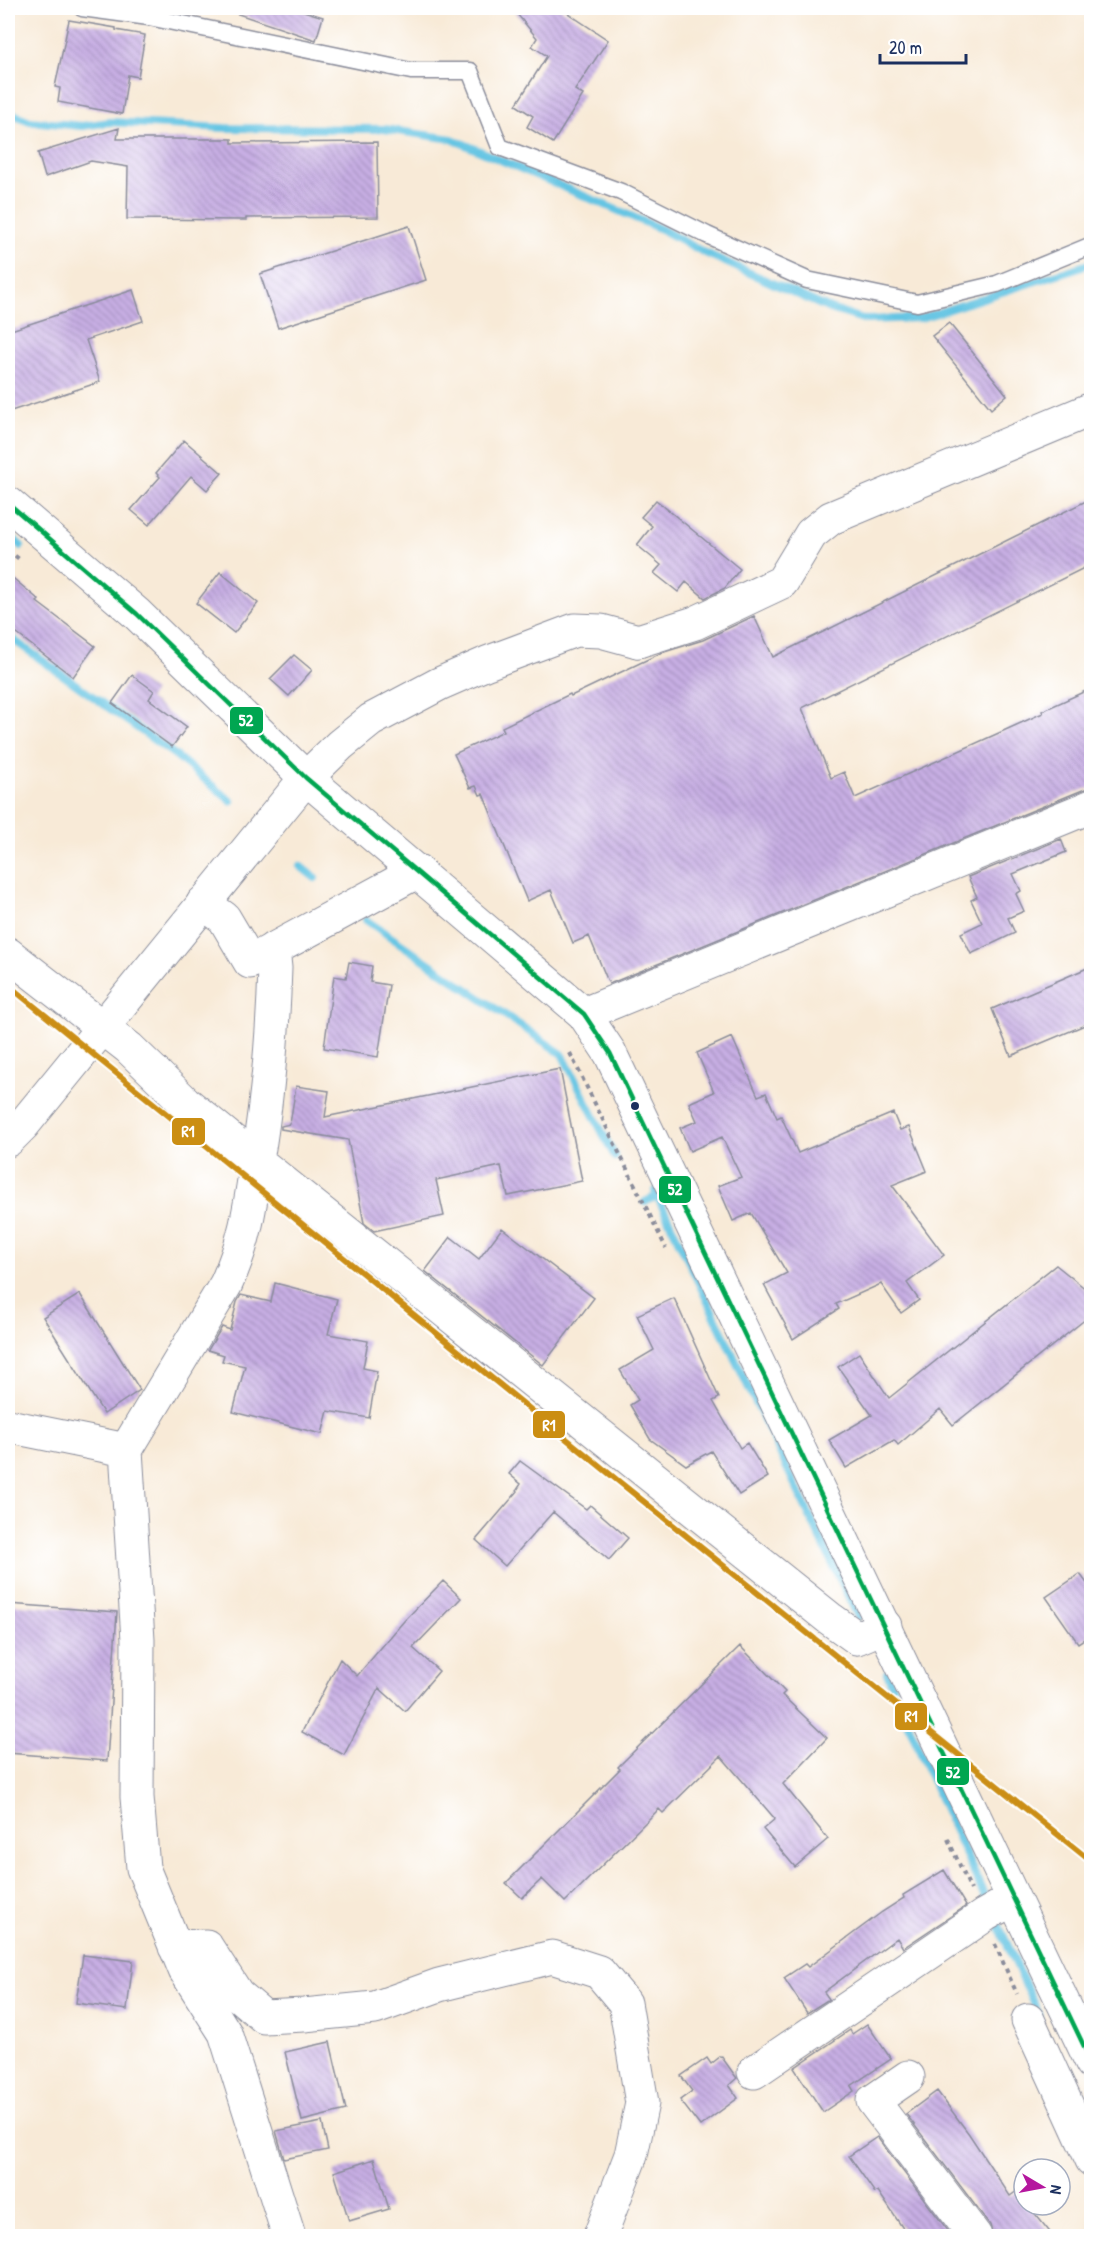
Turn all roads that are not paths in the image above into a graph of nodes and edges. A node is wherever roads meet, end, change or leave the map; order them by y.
1 (82, 8) edge
2 (1092, 245) edge
3 (1092, 409) edge
4 (8, 502) edge
5 (306, 778) junction
6 (1092, 806) edge
7 (418, 871) junction
8 (203, 903) junction
9 (273, 949) junction
10 (8, 954) edge
11 (584, 1014) junction
12 (103, 1026) junction
13 (8, 1140) edge
14 (257, 1161) junction
15 (8, 1426) edge
16 (126, 1450) junction
17 (885, 1626) junction
18 (996, 1909) junction
19 (175, 1947) junction
20 (1028, 2020) road end
21 (1091, 2061) edge
22 (754, 2072) dead end
23 (908, 2078) dead end
24 (1092, 2160) edge
25 (289, 2236) edge
26 (600, 2236) edge
27 (975, 2236) edge

1 - 2 lane
3 - 5 street
4 - 5 street
5 - 7 street
5 - 8 street
6 - 11 street
7 - 9 street
7 - 11 street
8 - 9 street
8 - 12 street
9 - 14 street
10 - 12 street
11 - 17 street
12 - 13 street
12 - 14 street
14 - 16 street
14 - 17 street
15 - 16 street
16 - 19 street
17 - 18 street
18 - 21 street
18 - 22 street
19 - 25 street
19 - 26 street
20 - 24 street
23 - 27 street

